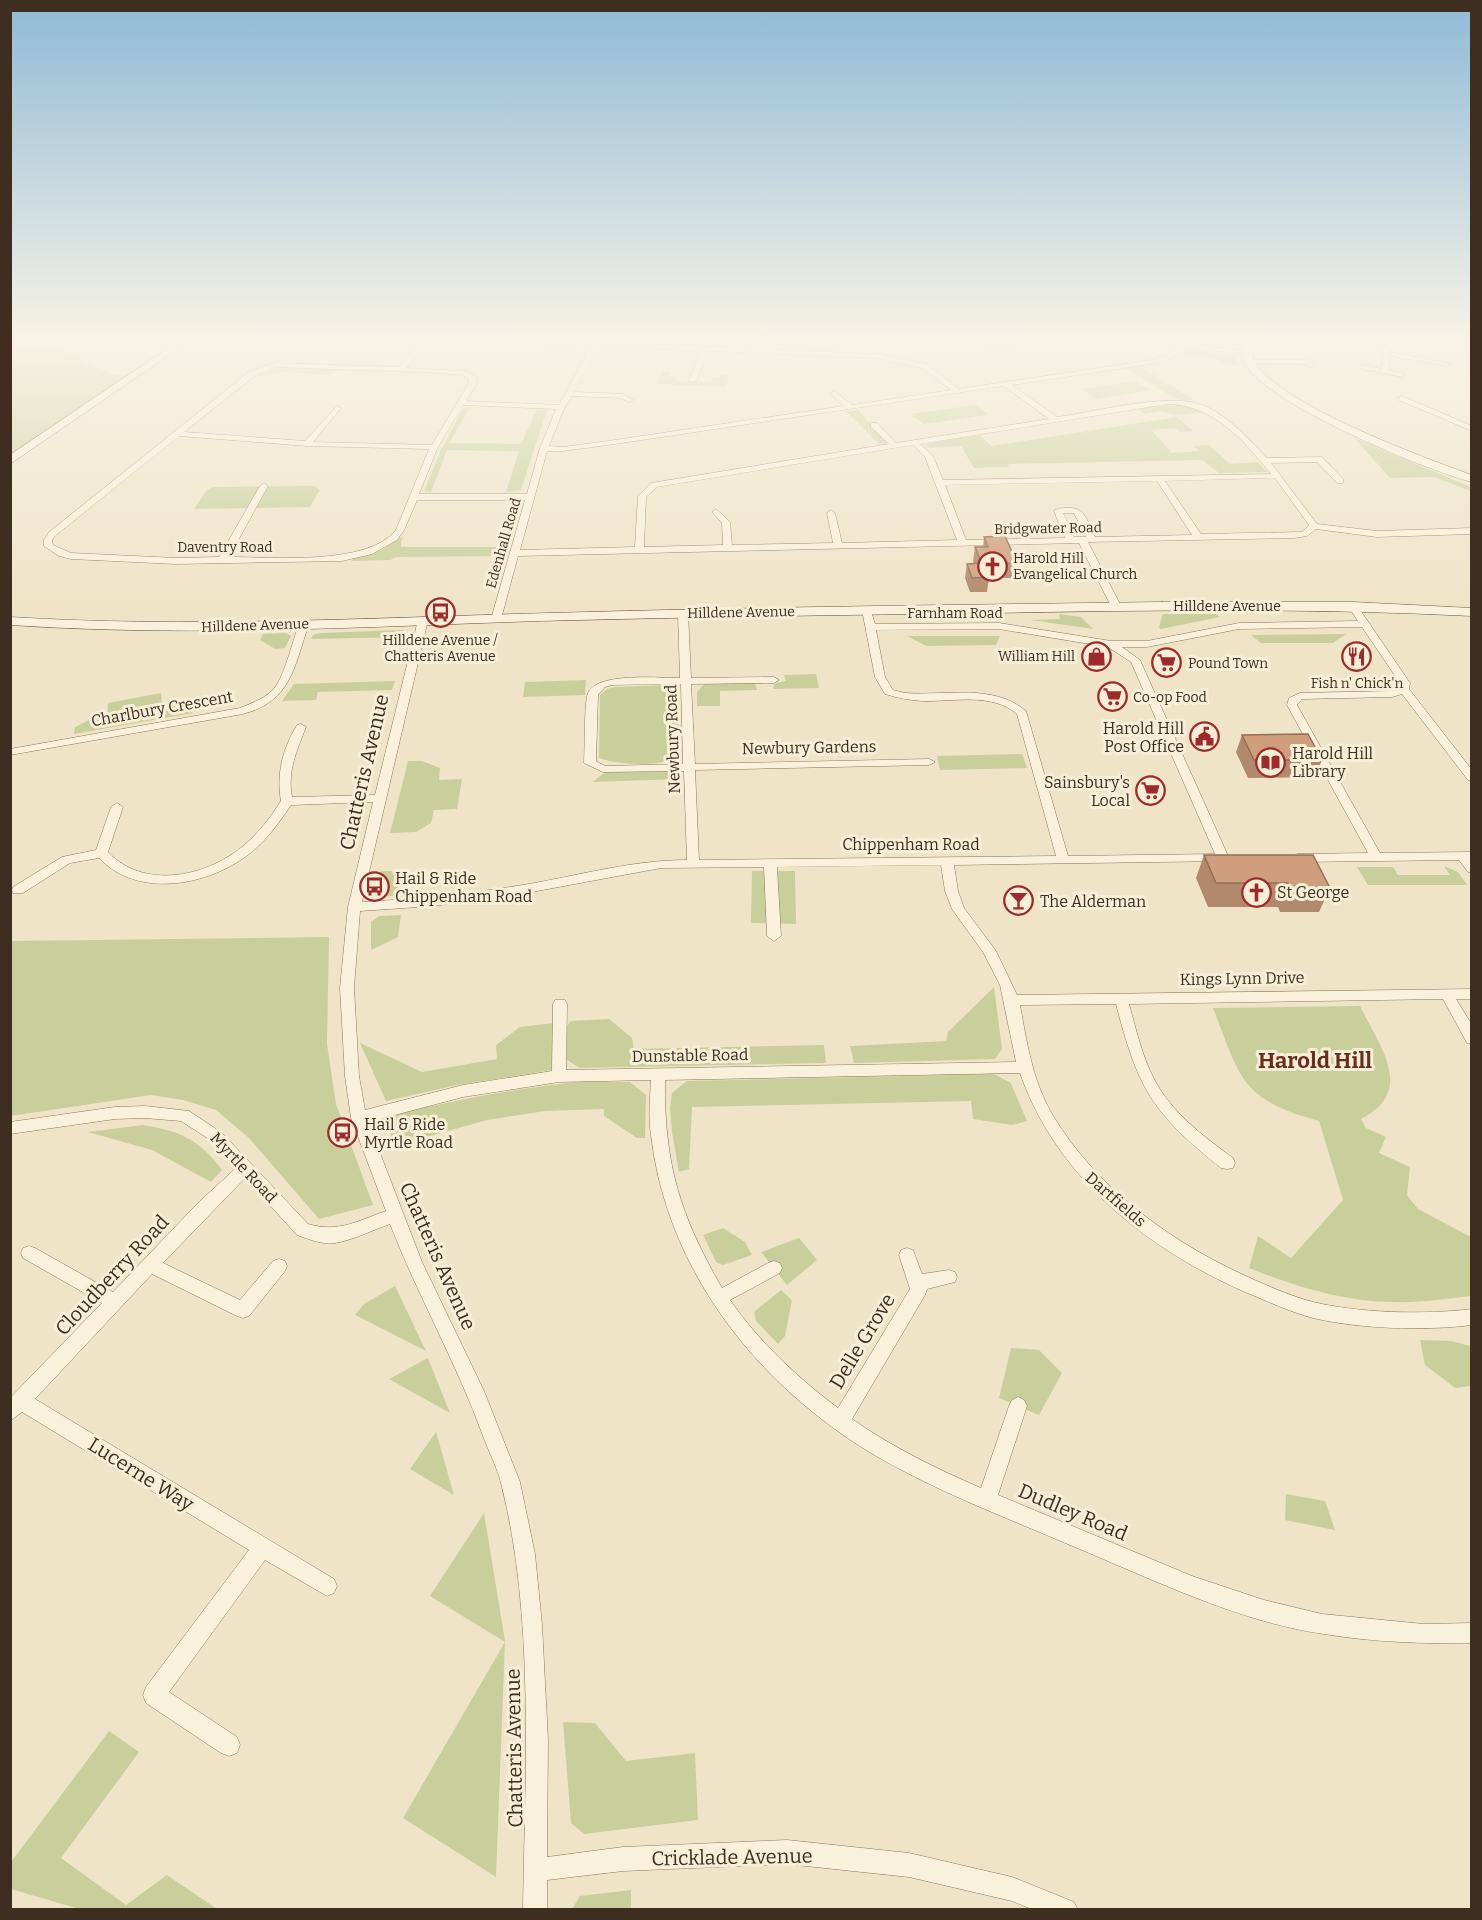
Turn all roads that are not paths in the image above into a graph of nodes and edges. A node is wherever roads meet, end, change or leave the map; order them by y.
1 (60, 428) edge
2 (185, 428) edge
3 (321, 428) edge
4 (445, 428) edge
5 (552, 428) edge
6 (712, 428) edge
7 (877, 428) edge
8 (1007, 428) edge
9 (1232, 428) edge
10 (1350, 428) edge
11 (177, 434) junction
12 (914, 442) junction
13 (307, 444) junction
14 (894, 445) junction
15 (434, 447) junction
16 (543, 448) junction
17 (1264, 461) junction
18 (10, 462) edge
19 (1276, 476) junction
20 (1159, 478) junction
21 (1472, 479) edge
22 (1340, 481) dead end
23 (940, 483) junction
24 (264, 486) dead end
25 (414, 496) junction
26 (530, 497) junction
27 (716, 512) dead end
28 (831, 513) dead end
29 (1314, 526) junction
30 (1468, 532) edge
31 (1199, 538) junction
32 (1472, 539) edge
33 (1071, 540) junction
34 (1087, 540) junction
35 (963, 543) junction
36 (838, 546) junction
37 (728, 549) junction
38 (639, 551) junction
39 (514, 553) junction
40 (222, 561) junction
41 (1116, 606) junction
42 (1353, 606) junction
43 (867, 610) junction
44 (1472, 612) edge
45 (683, 613) junction
46 (496, 619) junction
47 (423, 620) junction
48 (10, 621) edge
49 (304, 624) junction
50 (1366, 624) junction
51 (870, 627) junction
52 (1111, 644) junction
53 (1147, 644) junction
54 (1135, 660) junction
55 (774, 680) dead end
56 (687, 681) junction
57 (1404, 689) junction
58 (301, 727) dead end
59 (10, 752) edge
60 (1457, 756) junction
61 (1472, 756) edge
62 (929, 762) dead end
63 (689, 766) junction
64 (1472, 778) edge
65 (381, 798) junction
66 (287, 801) junction
67 (117, 807) dead end
68 (102, 853) junction
69 (1467, 856) edge
70 (1376, 857) junction
71 (1282, 858) edge
72 (947, 860) junction
73 (1063, 860) junction
74 (770, 862) junction
75 (693, 863) junction
76 (1472, 869) edge
77 (18, 890) dead end
78 (354, 907) junction
79 (774, 936) dead end
80 (1448, 994) junction
81 (1472, 994) edge
82 (1121, 998) junction
83 (1013, 1000) junction
84 (560, 1004) dead end
85 (1472, 1039) edge
86 (1025, 1067) junction
87 (658, 1074) junction
88 (559, 1076) junction
89 (359, 1118) junction
90 (10, 1128) edge
91 (1227, 1163) dead end
92 (246, 1168) junction
93 (395, 1215) junction
94 (28, 1253) dead end
95 (907, 1255) dead end
96 (150, 1265) junction
97 (279, 1266) dead end
98 (774, 1268) dead end
99 (949, 1277) dead end
100 (916, 1283) junction
101 (719, 1298) junction
102 (115, 1302) junction
103 (1470, 1321) edge
104 (1018, 1406) dead end
105 (16, 1407) edge
106 (840, 1422) junction
107 (987, 1500) junction
108 (262, 1548) junction
109 (327, 1586) dead end
110 (1472, 1632) edge
111 (229, 1745) dead end
112 (536, 1870) junction
113 (535, 1910) edge
114 (1066, 1910) edge

1 - 18 street
2 - 11 street, Daventry Road
3 - 13 street
4 - 15 street, Daventry Road
5 - 16 street, Edenhall Road
6 - 16 street
7 - 14 street
8 - 12 street
9 - 17 street
10 - 21 street
11 - 13 street
11 - 40 street, Daventry Road
12 - 14 street
12 - 23 street
13 - 15 street
14 - 38 street
15 - 25 street, Daventry Road
16 - 26 street, Edenhall Road
17 - 19 street
17 - 22 street
19 - 20 street
19 - 29 street
20 - 23 street
20 - 31 street
23 - 35 street
24 - 40 street
25 - 26 street
25 - 40 street, Daventry Road
26 - 39 street, Edenhall Road
27 - 37 street
28 - 36 street
29 - 30 street, Bridgwater Road
29 - 31 street, Bridgwater Road
30 - 32 street
31 - 34 street, Bridgwater Road
33 - 34 street, Bridgwater Road
33 - 34 street
33 - 35 street, Bridgwater Road
34 - 41 street
35 - 36 street, Bridgwater Road
36 - 37 street, Bridgwater Road
37 - 38 street, Bridgwater Road
38 - 39 street, Bridgwater Road
39 - 46 street, Edenhall Road
41 - 42 street, Hilldene Avenue
41 - 43 street, Hilldene Avenue
42 - 44 street, Hilldene Avenue
42 - 50 street
43 - 45 street, Hilldene Avenue
43 - 51 street
45 - 46 street, Hilldene Avenue
45 - 56 street, Newbury Road
46 - 47 street, Hilldene Avenue
47 - 49 street, Hilldene Avenue
47 - 65 street, Chatteris Avenue
48 - 49 street, Hilldene Avenue
49 - 59 street, Charlbury Crescent
50 - 53 street, Farnham Road
50 - 57 street
51 - 52 street, Farnham Road
51 - 73 street
52 - 53 street, Farnham Road
52 - 54 street, Farnham Road
53 - 54 street
54 - 73 street, Chippenham Road
55 - 56 street
56 - 63 street, Newbury Road
56 - 63 street, Newbury Gardens
57 - 60 street
57 - 70 street
58 - 66 street
60 - 61 street
60 - 64 street
62 - 63 street, Newbury Gardens
63 - 75 street, Newbury Road
65 - 66 street
65 - 78 street, Chatteris Avenue
66 - 68 street
67 - 68 street
68 - 77 street
69 - 70 street
69 - 76 street
70 - 71 street
72 - 73 street, Chippenham Road
72 - 74 street, Chippenham Road
72 - 83 street, Dartfields
74 - 75 street, Chippenham Road
74 - 79 street
75 - 78 street, Chippenham Road
78 - 89 street, Chatteris Avenue
80 - 81 street, Kings Lynn Drive
80 - 82 street, Kings Lynn Drive
80 - 85 street
82 - 83 street, Kings Lynn Drive
82 - 91 street
83 - 86 street, Dartfields
84 - 88 street
86 - 87 street, Dunstable Road
86 - 103 street, Dartfields
87 - 88 street, Dunstable Road
87 - 101 street, Dudley Road
88 - 89 street, Dunstable Road
89 - 93 street, Chatteris Avenue
90 - 92 street, Myrtle Road
92 - 93 street, Myrtle Road
92 - 96 street, Cloudberry Road
93 - 112 street, Chatteris Avenue
94 - 102 street
95 - 100 street, Delle Grove
96 - 97 street
96 - 102 street, Cloudberry Road
98 - 101 street
99 - 100 street, Delle Grove
100 - 106 street, Delle Grove
101 - 106 street, Dudley Road
102 - 105 street, Cloudberry Road
104 - 107 street
105 - 108 street, Lucerne Way
106 - 107 street, Dudley Road
107 - 110 street, Dudley Road
108 - 109 street, Lucerne Way
108 - 111 street
112 - 113 street, Chatteris Avenue
112 - 114 street, Cricklade Avenue

